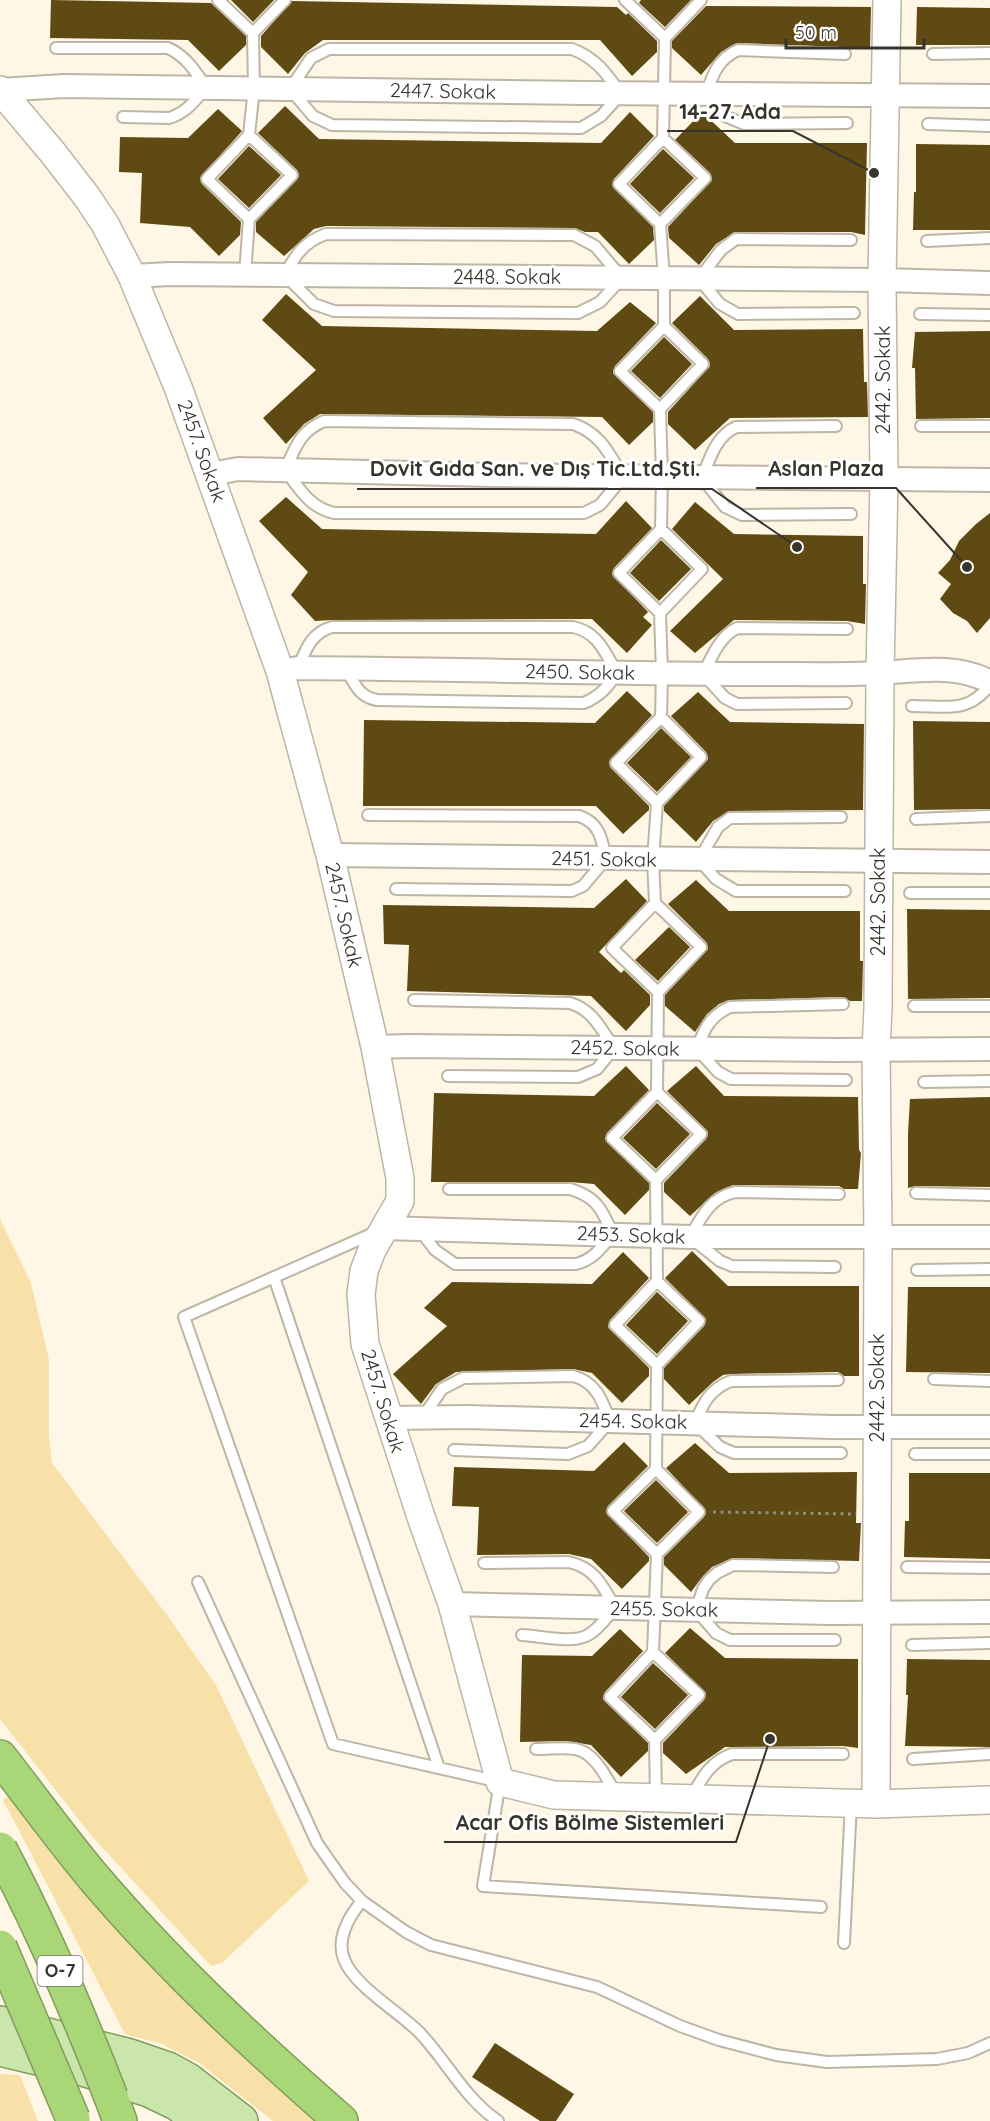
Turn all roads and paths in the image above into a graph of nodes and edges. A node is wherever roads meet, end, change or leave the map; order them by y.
1 (218, 0) edge
2 (285, 0) edge
3 (625, 0) edge
4 (701, 0) edge
5 (887, 0) edge
6 (253, 33) junction
7 (665, 38) junction
8 (56, 48) dead end
9 (990, 53) edge
10 (845, 54) dead end
11 (933, 54) dead end
12 (206, 87) junction
13 (254, 88) junction
14 (290, 89) junction
15 (0, 90) edge
16 (621, 93) junction
17 (664, 94) junction
18 (706, 94) junction
19 (886, 95) junction
20 (990, 96) edge
21 (123, 117) dead end
22 (847, 123) dead end
23 (928, 124) dead end
24 (990, 126) edge
25 (249, 135) junction
26 (663, 138) junction
27 (249, 219) junction
28 (660, 224) junction
29 (990, 238) edge
30 (851, 240) dead end
31 (927, 241) dead end
32 (245, 275) junction
33 (285, 275) junction
34 (132, 276) junction
35 (622, 278) junction
36 (664, 278) junction
37 (699, 279) junction
38 (882, 280) junction
39 (990, 283) edge
40 (854, 313) dead end
41 (920, 314) dead end
42 (990, 315) edge
43 (664, 326) junction
44 (660, 409) junction
45 (836, 426) dead end
46 (921, 426) dead end
47 (990, 426) edge
48 (285, 470) junction
49 (211, 474) junction
50 (623, 477) junction
51 (662, 477) junction
52 (702, 477) junction
53 (884, 480) junction
54 (990, 480) edge
55 (851, 514) dead end
56 (661, 529) junction
57 (660, 613) junction
58 (848, 629) dead end
59 (346, 668) junction
60 (289, 669) junction
61 (617, 673) junction
62 (879, 673) junction
63 (662, 674) junction
64 (704, 674) junction
65 (990, 683) edge
66 (846, 703) dead end
67 (912, 706) dead end
68 (661, 717) junction
69 (657, 802) junction
70 (368, 814) dead end
71 (990, 816) edge
72 (841, 817) dead end
73 (916, 819) dead end
74 (330, 855) junction
75 (606, 859) junction
76 (653, 860) junction
77 (699, 860) junction
78 (878, 862) junction
79 (990, 862) edge
80 (396, 889) dead end
81 (845, 891) dead end
82 (910, 893) dead end
83 (990, 893) edge
84 (655, 903) junction
85 (658, 992) junction
86 (414, 1000) dead end
87 (843, 1004) dead end
88 (914, 1006) dead end
89 (990, 1006) edge
90 (375, 1047) junction
91 (614, 1048) junction
92 (658, 1048) junction
93 (697, 1049) junction
94 (876, 1049) junction
95 (990, 1049) edge
96 (448, 1076) dead end
97 (846, 1080) dead end
98 (990, 1081) edge
99 (924, 1082) dead end
100 (657, 1092) junction
101 (656, 1180) junction
102 (449, 1189) dead end
103 (916, 1193) dead end
104 (839, 1194) dead end
105 (990, 1195) edge
106 (384, 1228) junction
107 (419, 1229) junction
108 (613, 1234) junction
109 (658, 1236) junction
110 (690, 1237) junction
111 (990, 1237) edge
112 (878, 1238) junction
113 (835, 1267) dead end
114 (990, 1269) edge
115 (917, 1270) dead end
116 (274, 1277) junction
117 (657, 1281) junction
118 (657, 1365) junction
119 (934, 1379) dead end
120 (838, 1380) dead end
121 (990, 1381) edge
122 (422, 1417) junction
123 (388, 1418) junction
124 (610, 1421) junction
125 (657, 1422) junction
126 (695, 1423) junction
127 (990, 1427) edge
128 (877, 1428) junction
129 (454, 1450) dead end
130 (841, 1453) dead end
131 (915, 1454) dead end
132 (990, 1454) edge
133 (656, 1468) junction
134 (699, 1512) junction
135 (877, 1514) junction
136 (657, 1554) junction
137 (484, 1563) dead end
138 (833, 1566) dead end
139 (907, 1567) dead end
140 (990, 1568) edge
141 (198, 1582) dead end
142 (452, 1604) junction
143 (615, 1608) junction
144 (656, 1609) junction
145 (696, 1610) junction
146 (990, 1612) edge
147 (877, 1613) junction
148 (522, 1635) dead end
149 (835, 1640) dead end
150 (990, 1643) edge
151 (912, 1645) dead end
152 (653, 1652) junction
153 (655, 1740) junction
154 (536, 1749) dead end
155 (843, 1754) dead end
156 (990, 1754) edge
157 (0, 1757) edge
158 (913, 1759) dead end
159 (440, 1768) junction
160 (500, 1782) junction
161 (618, 1797) junction
162 (656, 1798) junction
163 (690, 1799) junction
164 (990, 1800) edge
165 (863, 1804) junction
166 (0, 1849) edge
167 (362, 1901) junction
168 (821, 1907) dead end
169 (844, 1943) dead end
170 (0, 1947) edge
171 (0, 2023) edge
172 (990, 2043) edge
173 (0, 2049) edge
174 (116, 2109) edge
175 (74, 2120) edge
176 (199, 2121) edge
177 (241, 2121) edge
178 (341, 2121) edge
179 (498, 2121) edge

1 - 6 lane
2 - 6 lane
3 - 7 lane
4 - 7 lane
5 - 19 street, 2442. Sokak
6 - 13 lane
7 - 17 lane
8 - 12 lane
9 - 11 lane
10 - 18 lane
12 - 13 street, 2447. Sokak
12 - 15 street, 2447. Sokak
12 - 21 lane
13 - 14 street, 2447. Sokak
13 - 25 lane
14 - 16 street, 2447. Sokak
14 - 16 lane
14 - 16 lane
15 - 34 street, 2457. Sokak
16 - 17 street, 2447. Sokak
17 - 18 street, 2447. Sokak
17 - 26 lane
18 - 19 street, 2447. Sokak
18 - 22 lane
19 - 20 street, 2447. Sokak
19 - 38 street, 2442. Sokak
23 - 24 lane
25 - 27 lane
25 - 27 lane
26 - 28 lane
26 - 28 lane
27 - 32 lane
28 - 36 lane
29 - 31 lane
30 - 37 lane
32 - 33 street, 2448. Sokak
32 - 34 street, 2448. Sokak
33 - 35 street, 2448. Sokak
33 - 35 lane
33 - 35 lane
34 - 49 street, 2457. Sokak
35 - 36 street, 2448. Sokak
36 - 37 street, 2448. Sokak
36 - 43 lane
37 - 38 street, 2448. Sokak
37 - 40 lane
38 - 39 street, 2448. Sokak
38 - 53 street, 2442. Sokak
41 - 42 lane
43 - 44 lane
43 - 44 lane
44 - 51 lane
45 - 52 lane
46 - 47 lane
48 - 49 street
48 - 50 street
48 - 50 lane
48 - 50 lane
49 - 60 street, 2457. Sokak
50 - 51 street
51 - 52 street
51 - 56 lane
52 - 53 street
52 - 55 lane
53 - 54 street
53 - 62 street, 2442. Sokak
56 - 57 lane
56 - 57 lane
57 - 63 lane
58 - 64 lane
59 - 60 street, 2450. Sokak
59 - 61 street, 2450. Sokak
59 - 61 lane
60 - 61 lane
60 - 74 street, 2457. Sokak
61 - 63 street, 2450. Sokak
62 - 64 street, 2450. Sokak
62 - 65 street, 2450. Sokak
62 - 78 street, 2442. Sokak
63 - 64 street, 2450. Sokak
63 - 68 lane
64 - 66 lane
65 - 67 lane
68 - 69 lane
68 - 69 lane
69 - 76 lane
70 - 75 lane
71 - 73 lane
72 - 77 lane
74 - 75 street, 2451. Sokak
74 - 90 street, 2457. Sokak
75 - 76 street, 2451. Sokak
75 - 80 lane
76 - 77 street, 2451. Sokak
76 - 84 lane
77 - 78 street, 2451. Sokak
77 - 81 lane
78 - 79 street, 2451. Sokak
78 - 94 street, 2442. Sokak
82 - 83 lane
84 - 85 lane
84 - 85 lane
85 - 92 lane
86 - 91 lane
87 - 93 lane
88 - 89 lane
90 - 91 street, 2452. Sokak
90 - 106 street, 2457. Sokak
91 - 92 street, 2452. Sokak
91 - 96 lane
92 - 93 street, 2452. Sokak
92 - 100 lane
93 - 94 street, 2452. Sokak
93 - 97 lane
94 - 95 street, 2452. Sokak
94 - 112 street, 2442. Sokak
98 - 99 lane
100 - 101 lane
100 - 101 lane
101 - 109 lane
102 - 108 lane
103 - 105 lane
104 - 110 lane
106 - 107 street, 2453. Sokak
106 - 116 lane
106 - 123 street, 2457. Sokak
107 - 108 street, 2453. Sokak
107 - 108 lane
108 - 109 street, 2453. Sokak
109 - 110 street, 2453. Sokak
109 - 117 lane
110 - 112 street, 2453. Sokak
110 - 113 lane
111 - 112 street, 2453. Sokak
112 - 128 street, 2442. Sokak
114 - 115 lane
116 - 159 lane
116 - 159 lane
117 - 118 lane
117 - 118 lane
118 - 125 lane
119 - 121 lane
120 - 126 lane
122 - 123 street, 2454. Sokak
122 - 124 street, 2454. Sokak
122 - 124 lane
123 - 142 street, 2457. Sokak
124 - 125 street, 2454. Sokak
124 - 129 lane
125 - 126 street, 2454. Sokak
125 - 133 lane
126 - 128 street, 2454. Sokak
126 - 130 lane
127 - 128 street, 2454. Sokak
128 - 135 street, 2442. Sokak
131 - 132 lane
133 - 134 lane
133 - 136 lane
134 - 135 path
134 - 136 lane
135 - 147 street, 2442. Sokak
136 - 144 lane
137 - 143 lane
138 - 145 lane
139 - 140 lane
141 - 167 lane
142 - 143 street, 2455. Sokak
142 - 160 street, 2457. Sokak
143 - 144 street, 2455. Sokak
143 - 148 lane
144 - 145 street, 2455. Sokak
144 - 152 lane
145 - 147 street, 2455. Sokak
145 - 149 lane
146 - 147 street, 2455. Sokak
147 - 165 street, 2442. Sokak
150 - 151 lane
152 - 153 lane
152 - 153 lane
153 - 162 lane
154 - 161 lane
155 - 163 lane
156 - 158 lane
157 - 178 highway
159 - 160 lane
160 - 161 street
160 - 168 lane
161 - 162 street
162 - 163 street
163 - 165 street
164 - 165 street
165 - 169 lane
166 - 174 highway, O-7, bridge
167 - 172 lane
167 - 179 lane
170 - 175 highway, O-7, bridge
171 - 177 main road
173 - 176 main road

